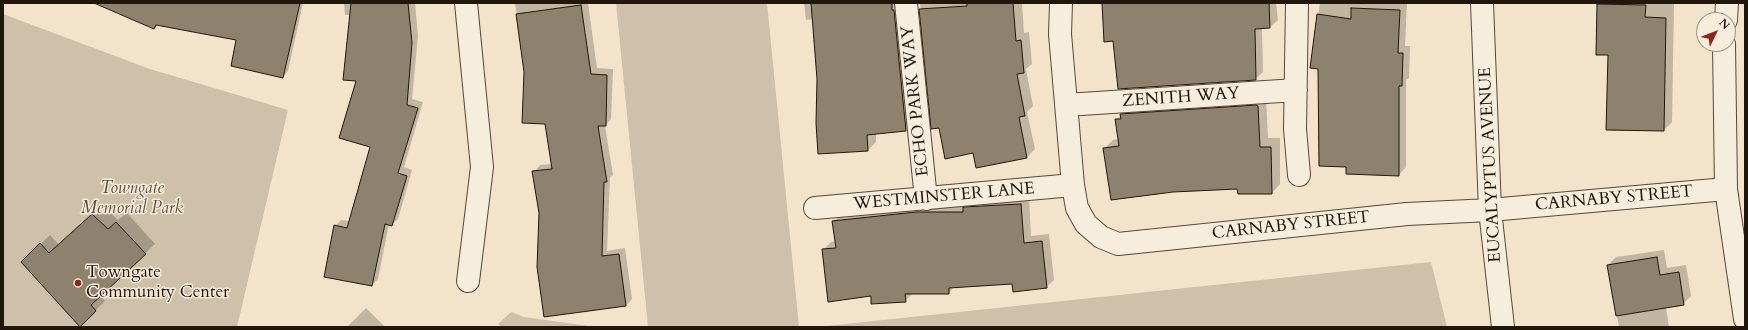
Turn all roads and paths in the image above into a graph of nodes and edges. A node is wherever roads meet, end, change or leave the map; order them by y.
1 (466, 3) edge
2 (906, 3) edge
3 (1061, 3) edge
4 (1297, 3) edge
5 (1482, 3) edge
6 (1724, 52) edge
7 (1296, 90) junction
8 (1066, 105) junction
9 (1299, 175) dead end
10 (1073, 185) junction
11 (1726, 189) junction
12 (926, 199) junction
13 (815, 208) dead end
14 (1490, 210) junction
15 (468, 281) dead end
16 (1745, 319) edge
17 (1503, 327) edge

1 - 15 street
2 - 12 street, ECHO PARK WAY
3 - 8 street, CARNABY STREET
4 - 7 street
5 - 14 street, EUCALYPTUS AVENUE
6 - 11 street
7 - 8 street, ZENITH WAY
7 - 9 street
8 - 10 street, CARNABY STREET
10 - 12 street, WESTMINSTER LANE
10 - 14 street, CARNABY STREET
11 - 14 street, CARNABY STREET
11 - 16 street
12 - 13 street, WESTMINSTER LANE
14 - 17 street, EUCALYPTUS AVENUE

